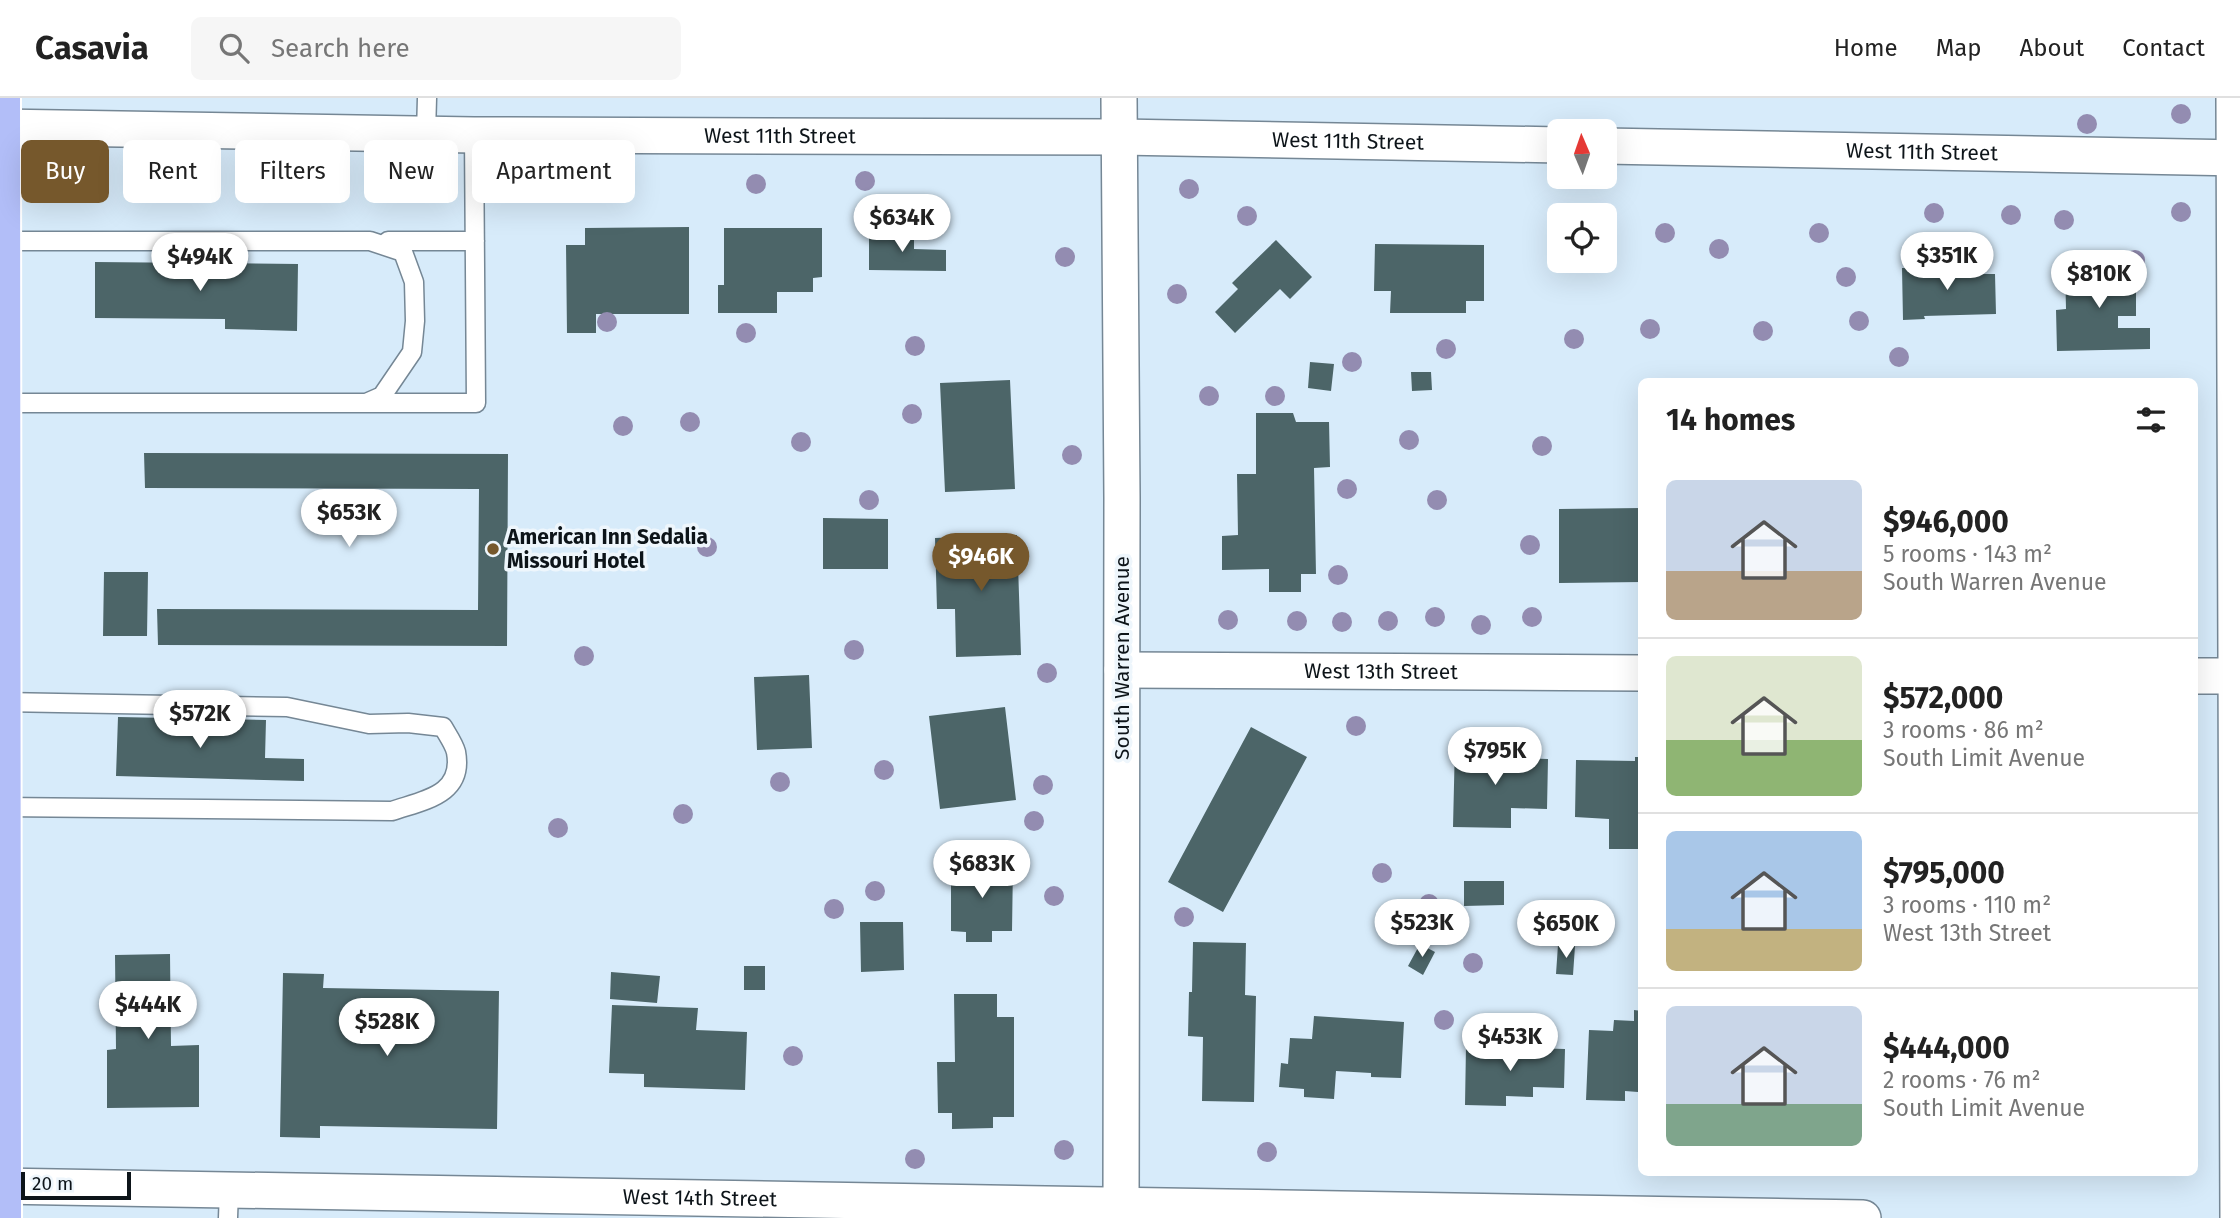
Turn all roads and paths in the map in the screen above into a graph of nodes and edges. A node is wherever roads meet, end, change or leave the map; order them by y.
1 (426, 98) edge
2 (1119, 98) edge
3 (2234, 98) edge
4 (1, 117) edge
5 (426, 133) junction
6 (474, 135) junction
7 (1120, 137) junction
8 (1547, 145) edge
9 (1617, 146) edge
10 (2237, 158) edge
11 (2, 240) junction
12 (370, 240) junction
13 (475, 241) junction
14 (2, 403) junction
15 (366, 404) junction
16 (1122, 670) junction
17 (1638, 673) edge
18 (2198, 676) edge
19 (2236, 676) junction
20 (2, 702) junction
21 (2, 807) junction
22 (1, 1197) edge
23 (229, 1204) edge
24 (1121, 1212) edge
25 (1863, 1218) edge
26 (2238, 1218) edge

1 - 5 lane
2 - 7 street, South Warren Avenue
3 - 10 street
4 - 5 street, West 11th Street
4 - 11 highway
5 - 6 street, West 11th Street
6 - 7 street, West 11th Street
6 - 13 lane
7 - 8 street, West 11th Street
7 - 16 street, South Warren Avenue
9 - 10 street, West 11th Street
10 - 19 street
11 - 12 lane
11 - 14 highway
12 - 13 lane
12 - 15 lane
13 - 15 lane
14 - 15 lane
14 - 20 highway
16 - 17 street, West 13th Street
16 - 24 street, South Warren Avenue
18 - 19 street
19 - 26 street
20 - 21 highway
20 - 21 lane
21 - 22 highway
22 - 23 street, West 14th Street
23 - 24 street, West 14th Street
24 - 25 street, West 14th Street

